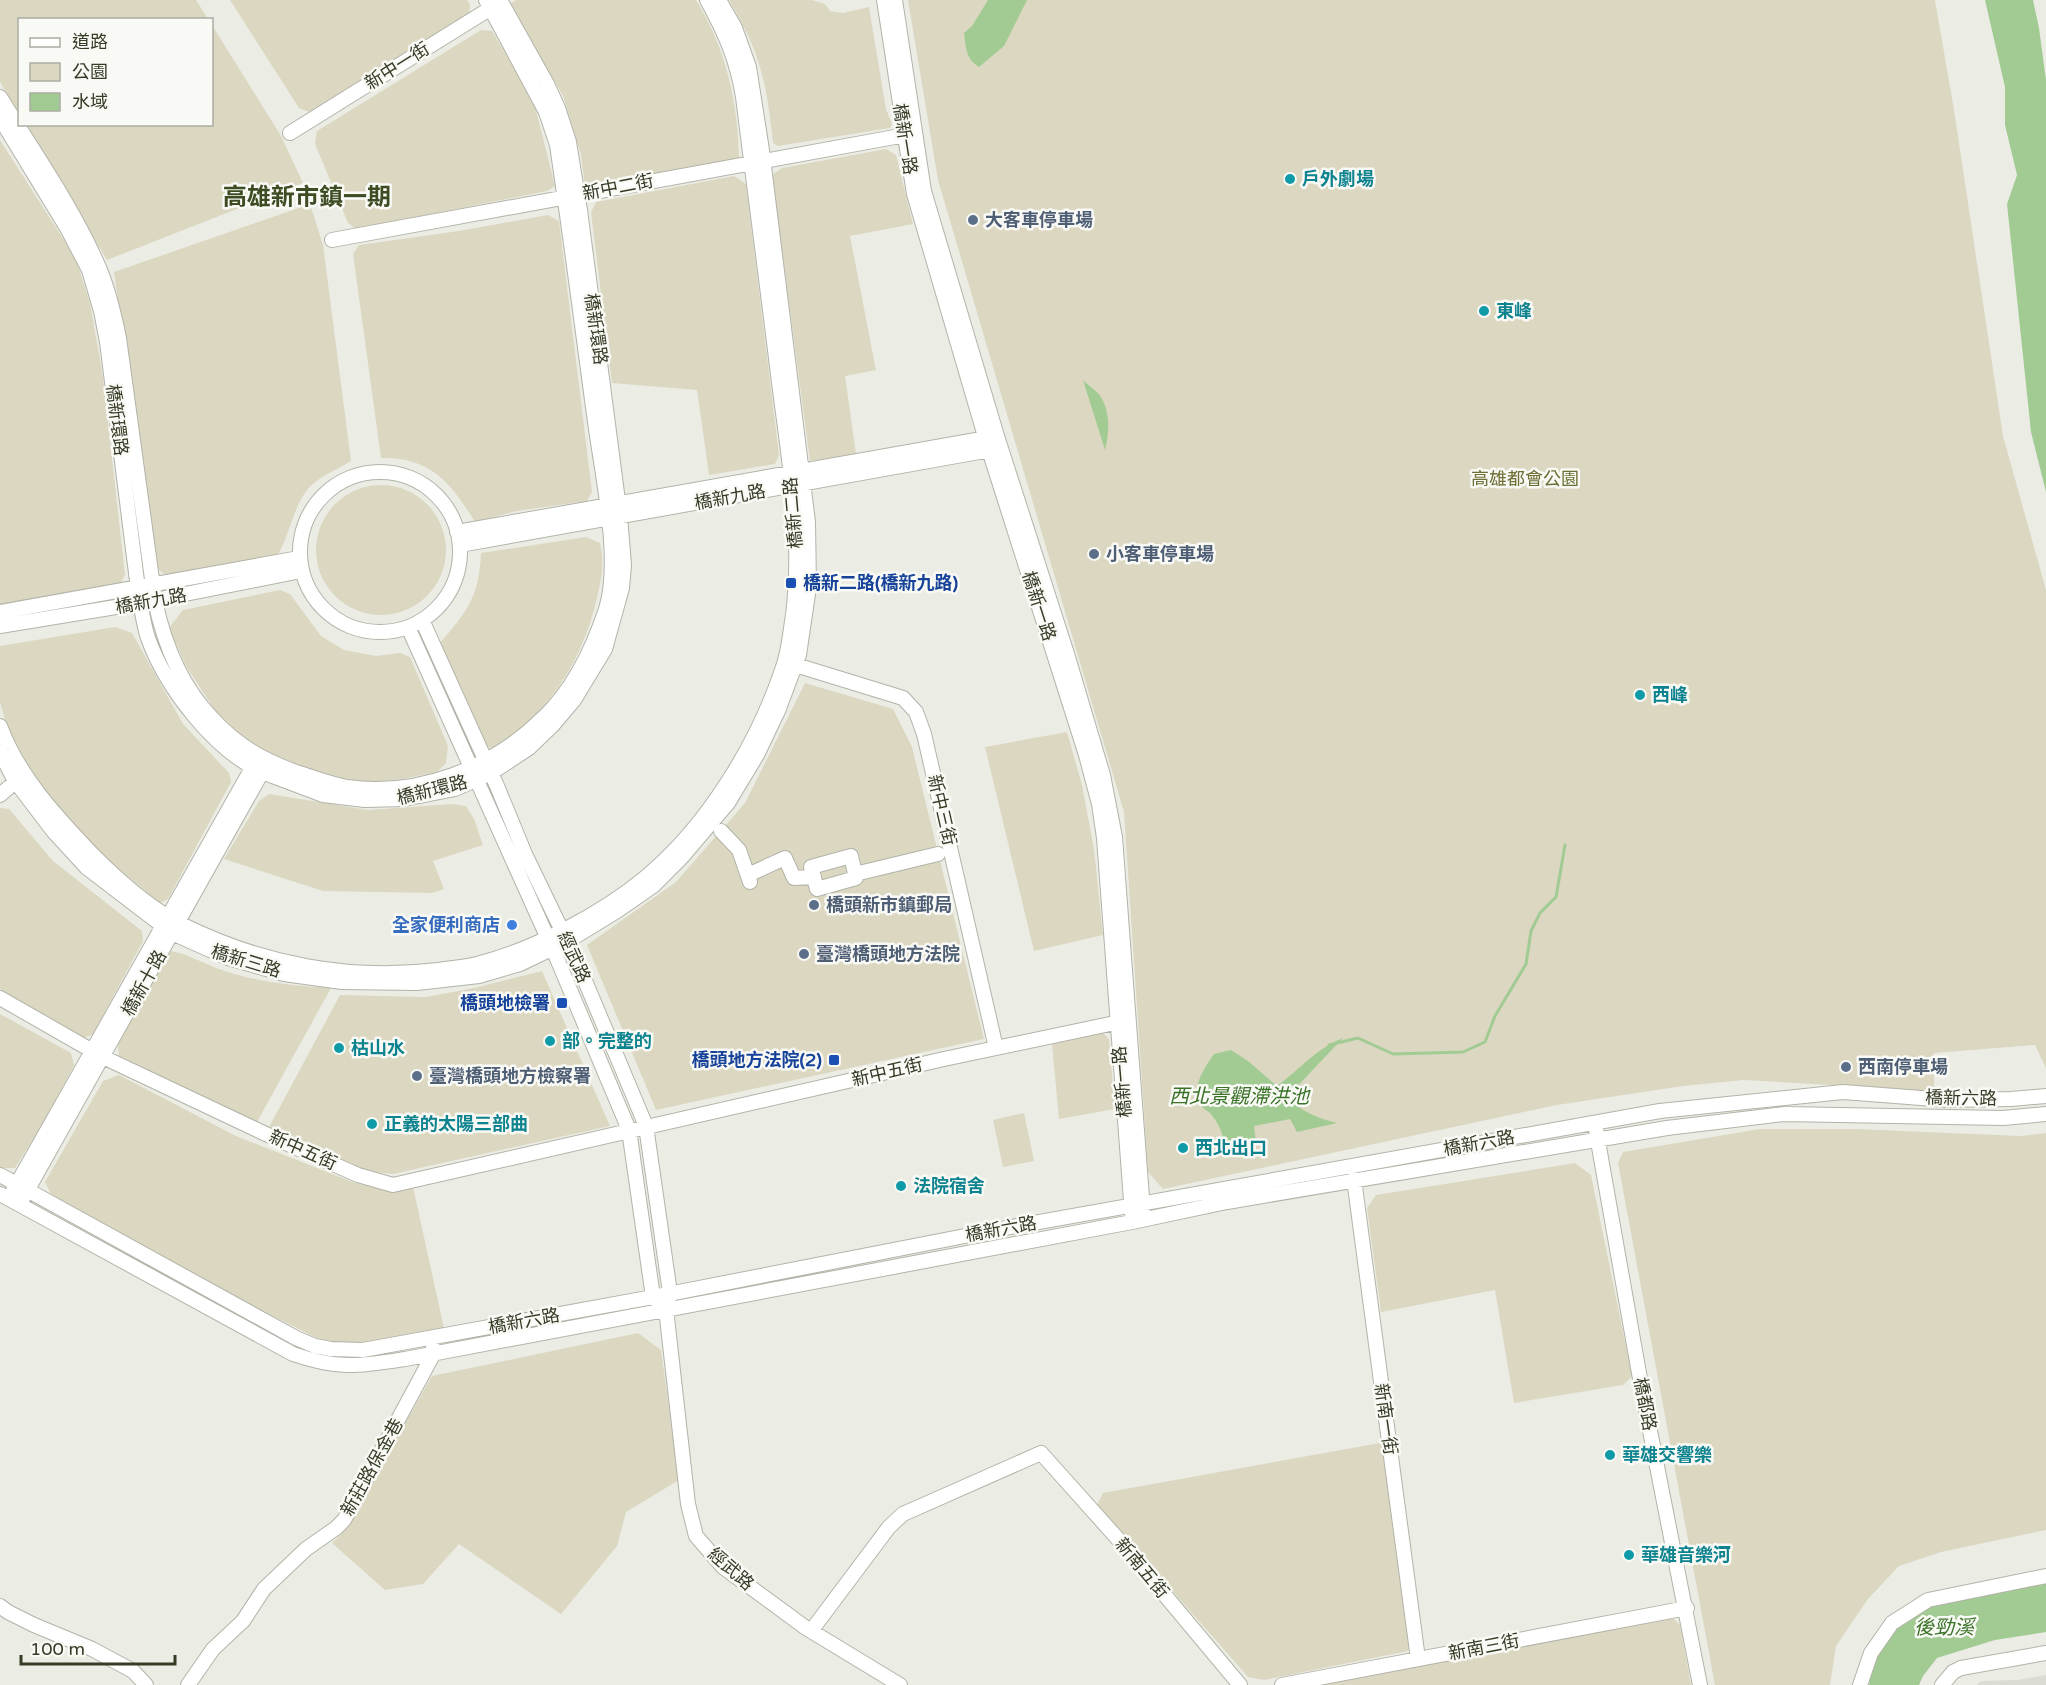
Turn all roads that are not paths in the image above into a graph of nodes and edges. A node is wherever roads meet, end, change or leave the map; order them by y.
1 (707, 0) edge
2 (719, 0) edge
3 (884, 0) edge
4 (895, 0) edge
5 (496, 2) edge
6 (893, 25) junction
7 (0, 97) edge
8 (0, 118) edge
9 (290, 133) dead end
10 (910, 134) junction
11 (758, 162) junction
12 (572, 196) junction
13 (332, 240) dead end
14 (993, 443) junction
15 (797, 478) junction
16 (613, 511) junction
17 (458, 538) junction
18 (300, 565) junction
19 (152, 586) junction
20 (138, 589) junction
21 (147, 602) junction
22 (0, 612) edge
23 (422, 620) junction
24 (0, 626) edge
25 (408, 627) junction
26 (790, 663) junction
27 (0, 726) edge
28 (0, 752) edge
29 (260, 765) junction
30 (489, 767) junction
31 (474, 773) junction
32 (20, 778) junction
33 (0, 795) edge
34 (721, 831) dead end
35 (938, 854) dead end
36 (855, 874) junction
37 (814, 877) junction
38 (170, 925) junction
39 (565, 935) junction
40 (550, 942) junction
41 (0, 998) edge
42 (1123, 1022) junction
43 (996, 1048) junction
44 (98, 1054) junction
45 (2046, 1096) edge
46 (2046, 1114) edge
47 (1595, 1122) junction
48 (646, 1126) junction
49 (628, 1130) junction
50 (1598, 1139) junction
51 (0, 1175) edge
52 (1354, 1179) junction
53 (22, 1187) junction
54 (9, 1199) edge
55 (1137, 1205) junction
56 (1138, 1221) junction
57 (670, 1293) junction
58 (653, 1297) junction
59 (666, 1309) junction
60 (431, 1338) junction
61 (434, 1353) junction
62 (2046, 1576) edge
63 (0, 1606) edge
64 (1687, 1608) junction
65 (812, 1631) junction
66 (2046, 1653) edge
67 (1418, 1659) junction
68 (146, 1685) edge
69 (188, 1685) edge
70 (900, 1685) edge
71 (1240, 1685) edge
72 (1282, 1685) edge
73 (1700, 1685) edge
74 (1860, 1685) edge
75 (1942, 1685) edge

1 - 11 street, 橋新二路
2 - 11 street, 橋新二路
3 - 6 street, 橋新一路
4 - 6 street, 橋新一路
5 - 9 street, 新中一街
5 - 12 street, 橋新環路
6 - 10 street, 橋新一路
7 - 19 street, 橋新環路
8 - 20 street, 橋新環路
10 - 11 street, 新中二街
10 - 14 street, 橋新一路
11 - 12 street, 新中二街
11 - 15 street, 橋新二路
12 - 13 street, 新中二街
12 - 16 street, 橋新環路
14 - 15 street, 橋新九路
14 - 42 street, 橋新一路
15 - 16 street, 橋新九路
15 - 26 street, 橋新二路
16 - 17 street, 橋新九路
16 - 30 street, 橋新環路
17 - 18 street
17 - 23 street
18 - 19 street, 橋新九路
18 - 21 street, 橋新九路
18 - 25 street
19 - 20 street, 橋新九路
19 - 21 street, 橋新環路
20 - 21 street, 橋新環路
20 - 22 street, 橋新九路
21 - 24 street, 橋新九路
21 - 29 street, 橋新環路
23 - 25 street
23 - 30 street, 經武路
25 - 31 street, 經武路
26 - 39 street, 橋新二路
26 - 43 street, 新中三街
27 - 32 street, 橋新三路
28 - 32 street, 橋新三路
29 - 31 street, 橋新環路
29 - 38 street, 橋新十路
30 - 31 street, 橋新環路
30 - 39 street, 經武路
31 - 40 street, 經武路
32 - 33 street
32 - 38 street, 橋新三路
34 - 37 street
35 - 36 street
36 - 37 street
36 - 37 street
38 - 40 street, 橋新三路
38 - 44 street, 橋新十路
39 - 40 street, 橋新二路
39 - 48 street, 經武路
40 - 49 street, 經武路
41 - 44 street, 新中五街
42 - 43 street, 新中五街
42 - 55 street, 橋新一路
43 - 48 street, 新中五街
44 - 49 street, 新中五街
44 - 53 street, 橋新十路
45 - 47 street, 橋新六路
46 - 50 street, 橋新六路
47 - 50 street, 橋都路
47 - 55 street, 橋新六路
48 - 49 street, 新中五街
48 - 57 street, 經武路
49 - 58 street, 經武路
50 - 52 street, 橋新六路
50 - 64 street, 橋都路
51 - 53 street, 橋新六路
52 - 56 street, 橋新六路
52 - 67 street, 新南一街
53 - 54 street, 橋新十路
53 - 60 street, 橋新六路
54 - 61 street, 橋新六路
55 - 56 street, 橋新一路
55 - 57 street, 橋新六路
56 - 59 street, 橋新六路
57 - 58 street, 橋新六路
57 - 59 street, 經武路
58 - 59 street
58 - 60 street, 橋新六路
59 - 61 street, 橋新六路
59 - 65 street, 經武路
60 - 61 street
61 - 69 street, 新莊路保金巷
62 - 74 street
63 - 68 street
64 - 67 street, 新南三街
64 - 73 street, 橋都路
65 - 70 street, 經武路
65 - 71 street, 新南五街
66 - 75 street
67 - 72 street, 新南三街

